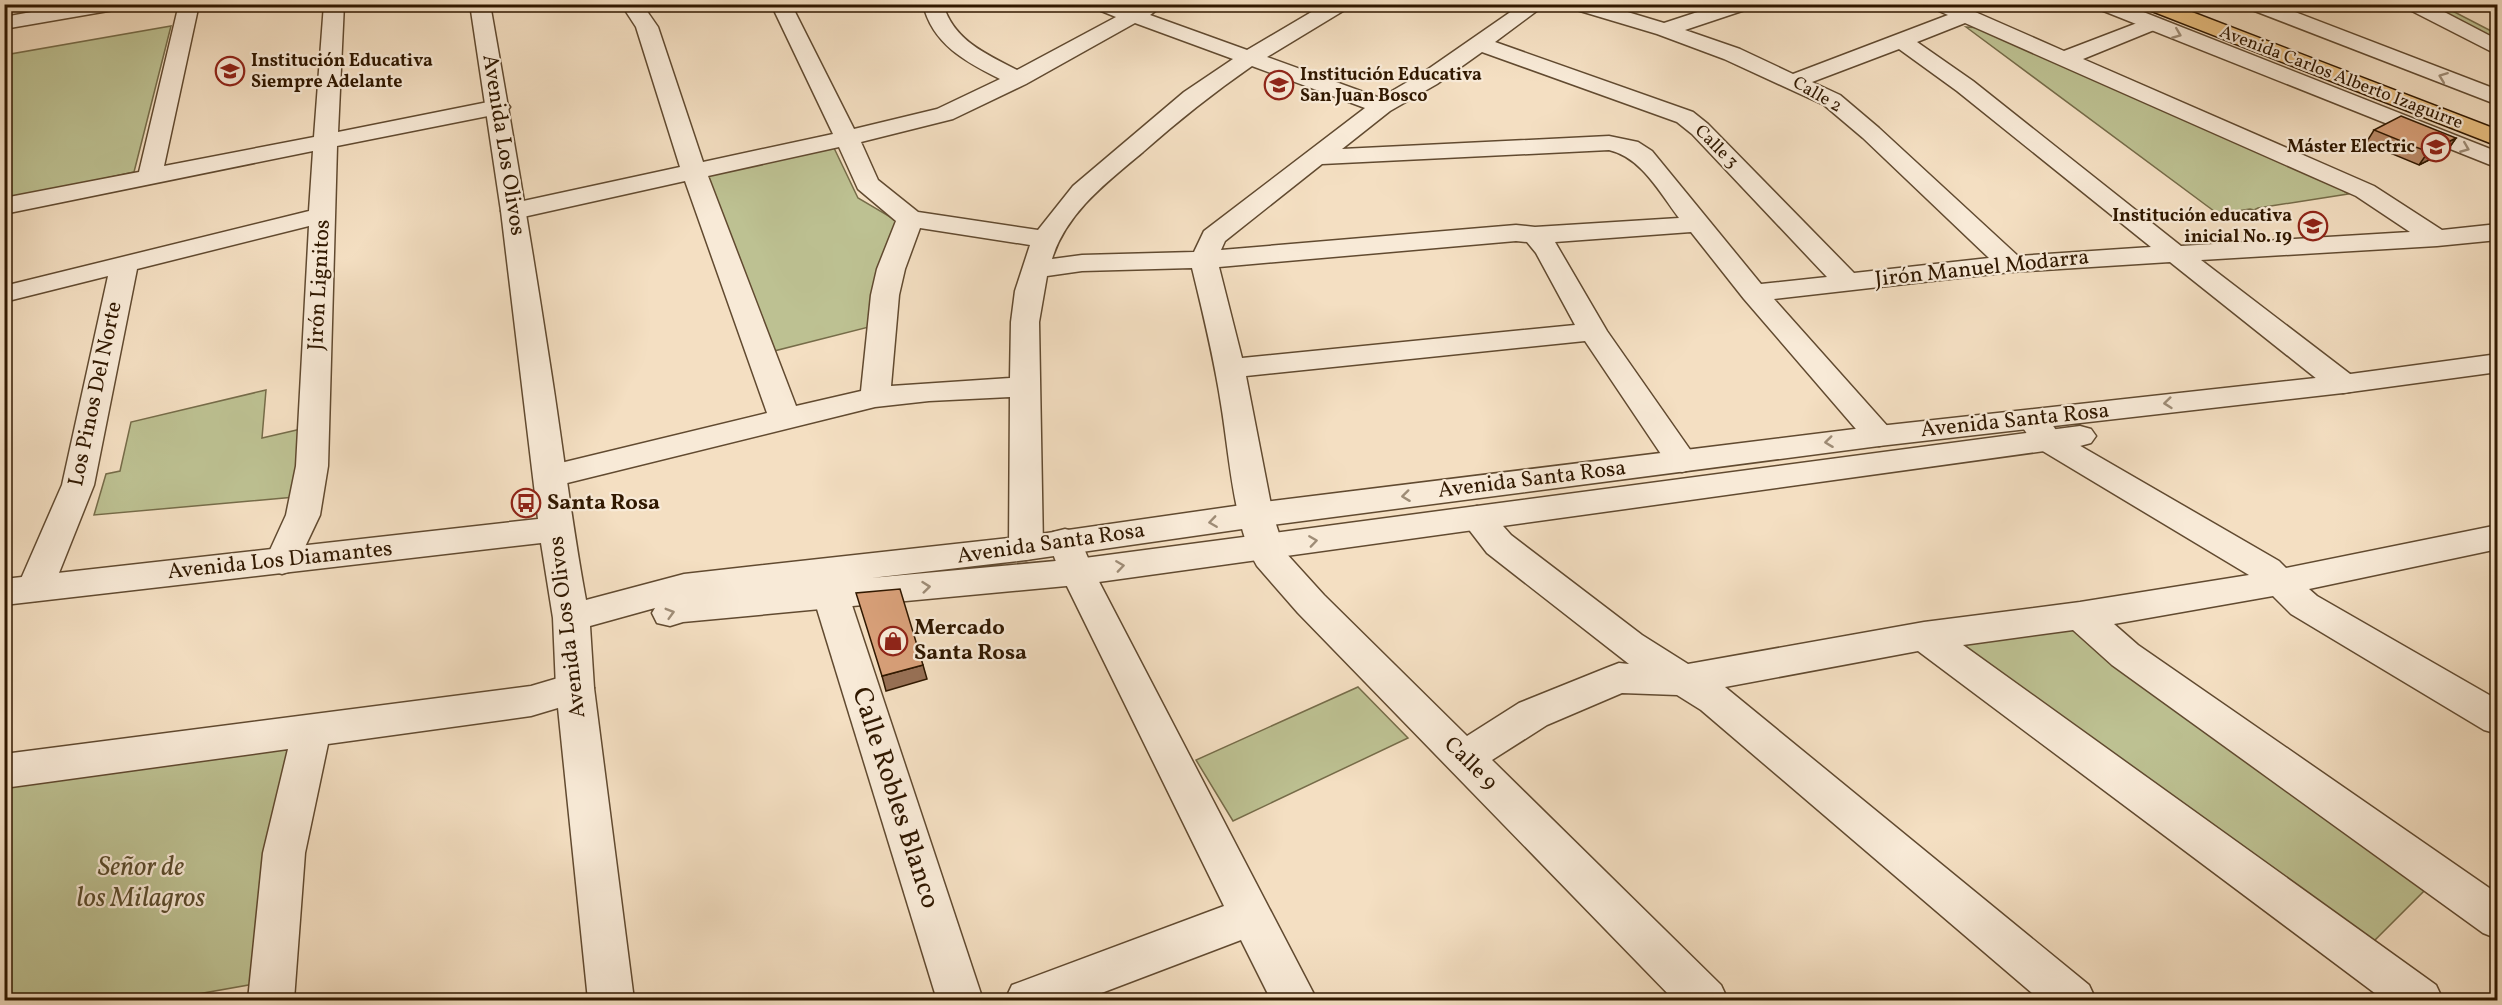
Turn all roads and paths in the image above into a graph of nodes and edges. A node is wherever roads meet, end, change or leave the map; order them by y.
1 (114, 4) edge
2 (189, 4) edge
3 (334, 4) edge
4 (480, 4) edge
5 (631, 4) edge
6 (781, 4) edge
7 (933, 4) edge
8 (1101, 4) edge
9 (1155, 4) edge
10 (1341, 4) edge
11 (1536, 4) edge
12 (1577, 4) edge
13 (1744, 4) edge
14 (1939, 4) edge
15 (2103, 4) edge
16 (2197, 4) edge
17 (2254, 4) edge
18 (2413, 4) edge
19 (2448, 4) edge
20 (2151, 14) edge
21 (1965, 16) junction
22 (1130, 17) junction
23 (4, 23) edge
24 (1664, 30) junction
25 (2498, 30) edge
26 (1900, 40) junction
27 (1480, 44) junction
28 (2498, 50) edge
29 (1249, 58) junction
30 (2064, 59) junction
31 (1018, 79) junction
32 (1795, 81) junction
33 (2352, 81) junction
34 (2498, 98) edge
35 (1382, 106) junction
36 (498, 107) junction
37 (2444, 110) junction
38 (2393, 120) junction
39 (2498, 121) edge
40 (847, 138) junction
41 (2498, 139) edge
42 (325, 143) junction
43 (1318, 157) junction
44 (2498, 161) edge
45 (694, 172) junction
46 (150, 176) junction
47 (4, 206) edge
48 (514, 212) junction
49 (323, 215) junction
50 (910, 219) junction
51 (1699, 224) junction
52 (2498, 232) edge
53 (1535, 235) junction
54 (2437, 238) junction
55 (1046, 239) junction
56 (2173, 252) junction
57 (1204, 260) junction
58 (124, 264) junction
59 (2011, 264) junction
60 (1036, 270) junction
61 (1847, 282) junction
62 (1754, 293) junction
63 (4, 294) edge
64 (1593, 332) junction
65 (2498, 363) edge
66 (1230, 368) junction
67 (2498, 383) edge
68 (2343, 384) junction
69 (1027, 387) junction
70 (875, 397) junction
71 (785, 419) junction
72 (2040, 429) junction
73 (1879, 436) junction
74 (1682, 461) junction
75 (551, 476) junction
76 (1477, 518) junction
77 (556, 529) junction
78 (1260, 531) junction
79 (2498, 537) edge
80 (1026, 548) junction
81 (1071, 557) junction
82 (282, 561) junction
83 (2279, 582) junction
84 (20, 590) edge
85 (831, 596) junction
86 (2080, 616) junction
87 (572, 630) junction
88 (1924, 636) junction
89 (1681, 680) junction
90 (575, 688) junction
91 (2498, 719) edge
92 (312, 730) junction
93 (1464, 758) junction
94 (4, 771) edge
95 (1250, 916) junction
96 (2498, 919) edge
97 (269, 1000) edge
98 (611, 1000) edge
99 (960, 1000) edge
100 (1028, 1000) edge
101 (1294, 1000) edge
102 (1705, 1000) edge
103 (2073, 1000) edge
104 (2420, 1000) edge

1 - 23 street
2 - 46 street
3 - 42 street, Jirón Lignitos
4 - 36 street, Avenida Los Olivos
5 - 45 street
6 - 40 street
7 - 31 street
8 - 22 street
9 - 22 street
10 - 29 street
11 - 27 street
12 - 24 street, Calle 2
13 - 24 street
14 - 21 street
15 - 20 street, Avenida Carlos Alberto Izaguirre
16 - 37 main road, Avenida Carlos Alberto Izaguirre
34 -> 17 street, Avenida Carlos Alberto Izaguirre
18 - 28 street
19 - 25 street
20 - 30 street
20 - 33 main road, Avenida Carlos Alberto Izaguirre
20 -> 38 street, Avenida Carlos Alberto Izaguirre
21 - 26 street
21 - 30 street
22 - 29 street
22 - 31 street
24 - 32 street, Calle 2
26 - 32 street
26 - 56 street
27 - 35 street
27 - 61 street, Calle 3
29 - 35 street
29 - 55 street
30 - 54 street
31 - 40 street
32 - 59 street, Calle 2
33 - 37 main road, Avenida Carlos Alberto Izaguirre
33 - 38 main road
35 - 43 street
36 - 42 street
36 - 48 street, Avenida Los Olivos
37 - 39 main road, Avenida Carlos Alberto Izaguirre
37 - 41 main road, Avenida Carlos Alberto Izaguirre
38 -> 44 street, Avenida Carlos Alberto Izaguirre
40 - 45 street
40 - 50 street
42 - 46 street
42 - 49 street, Jirón Lignitos
43 - 51 street
43 - 57 street
45 - 48 street
45 - 71 street
46 - 47 street
48 - 75 street, Avenida Los Olivos
49 - 58 street
49 - 82 street, Jirón Lignitos
50 - 55 street
50 - 70 street
51 - 53 street
51 - 62 street
52 - 54 street, Jirón Manuel Modarra
53 - 57 street
53 - 64 street
54 - 56 street, Jirón Manuel Modarra
55 - 60 street
56 - 59 street, Jirón Manuel Modarra
56 - 68 street
57 - 60 street
57 - 66 street
58 - 63 street
58 - 84 street, Los Pinos Del Norte
59 - 61 street, Jirón Manuel Modarra
60 - 69 street
61 - 62 street, Jirón Manuel Modarra
62 - 73 street
64 - 66 street
64 - 74 street
65 - 68 street, Avenida Santa Rosa
66 - 78 street
67 - 72 street, Avenida Santa Rosa
68 -> 72 street, Avenida Santa Rosa
69 - 70 street
69 - 80 street
70 - 71 street
71 - 75 street
72 - 73 street, Avenida Santa Rosa
72 - 76 street, Avenida Santa Rosa
72 - 83 street
73 -> 74 street, Avenida Santa Rosa
74 -> 78 street, Avenida Santa Rosa
75 - 77 street, Avenida Los Olivos
78 -> 76 street, Avenida Santa Rosa
76 - 89 street
77 - 82 street, Avenida Los Diamantes
77 - 87 street, Avenida Los Olivos
78 - 81 street, Avenida Santa Rosa
78 - 93 street, Calle 9
79 - 83 street
80 - 81 street, Avenida Santa Rosa
80 - 87 street, Avenida Santa Rosa
85 -> 81 street, Avenida Santa Rosa
81 - 95 street
82 - 84 street, Avenida Los Diamantes
83 - 86 street
83 - 91 street
87 -> 85 street, Avenida Santa Rosa
85 - 99 street, Calle Robles Blanco
86 - 88 street
86 - 96 street
87 - 90 street, Avenida Los Olivos
88 - 89 street
88 - 104 street
89 - 93 street
89 - 103 street
90 - 92 street
90 - 98 street, Avenida Los Olivos
92 - 94 street
92 - 97 street
93 - 102 street, Calle 9
95 - 100 street
95 - 101 street

